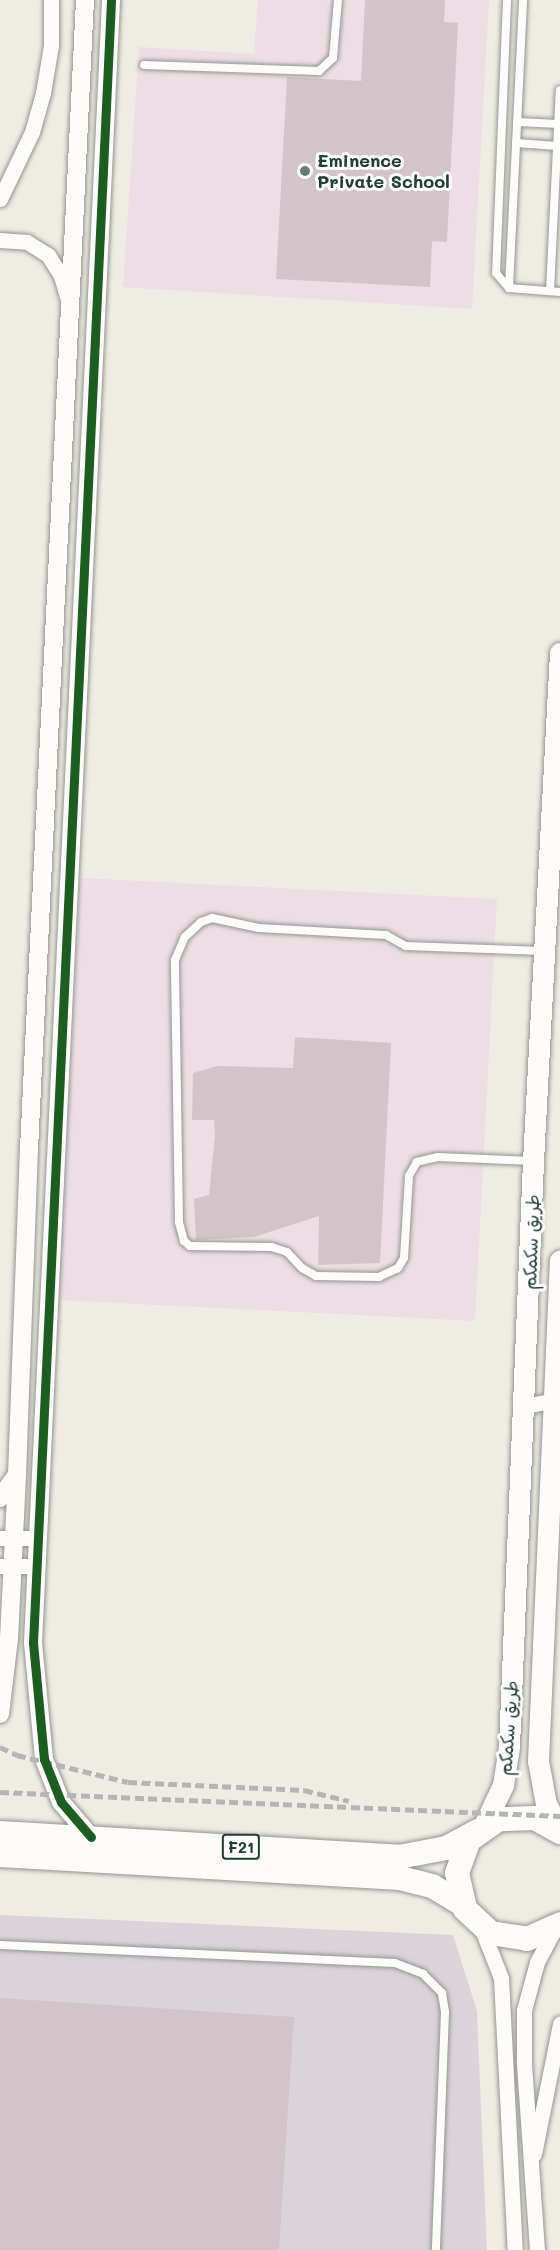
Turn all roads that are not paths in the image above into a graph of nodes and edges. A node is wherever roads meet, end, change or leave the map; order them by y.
1 (51, 0) edge
2 (85, 0) edge
3 (111, 0) edge
4 (338, 0) edge
5 (507, 0) edge
6 (523, 0) edge
7 (144, 65) dead end
8 (560, 90) edge
9 (517, 122) junction
10 (558, 124) junction
11 (516, 143) junction
12 (557, 146) junction
13 (0, 199) edge
14 (0, 240) edge
15 (509, 288) junction
16 (550, 291) junction
17 (560, 292) edge
18 (70, 312) junction
19 (560, 652) edge
20 (544, 952) junction
21 (533, 1161) junction
22 (560, 1260) edge
23 (558, 1400) edge
24 (525, 1406) junction
25 (17, 1475) junction
26 (0, 1498) edge
27 (7, 1538) edge
28 (38, 1538) junction
29 (6, 1566) edge
30 (37, 1566) junction
31 (4, 1632) edge
32 (0, 1714) edge
33 (480, 1829) junction
34 (560, 1832) edge
35 (0, 1833) edge
36 (91, 1838) junction
37 (0, 1856) edge
38 (462, 1904) junction
39 (558, 1925) edge
40 (481, 1927) junction
41 (0, 1945) edge
42 (560, 2024) edge
43 (531, 2162) junction
44 (436, 2250) edge
45 (515, 2250) edge
46 (537, 2250) edge

1 - 13 street
2 - 18 street
3 - 28 street
4 - 7 lane
5 - 15 lane
6 - 9 lane
8 - 10 lane
9 - 10 lane
9 - 11 lane
10 - 12 lane
11 - 12 lane
11 - 15 lane
12 - 16 lane
14 - 18 street
15 - 16 lane
16 - 17 lane
18 - 25 street
19 - 20 main road, طريق سكمكم
20 - 21 main road, طريق سكمكم
20 - 21 lane
21 - 24 main road, طريق سكمكم
22 - 23 main road, طريق سكمكم
23 - 24 street
23 - 34 main road, طريق سكمكم
24 - 33 main road, طريق سكمكم
25 - 26 street
25 - 27 street
27 - 28 street
27 - 29 street
28 - 30 street
29 - 30 street
29 - 31 street
30 - 36 street
31 - 32 street
33 - 34 highway
33 - 36 highway, F21
33 - 38 highway
35 - 36 highway, F21
37 - 38 highway, F21
38 - 40 highway
39 - 40 highway
39 - 43 street
40 - 45 street
41 - 44 lane
42 - 43 street
43 - 46 street

